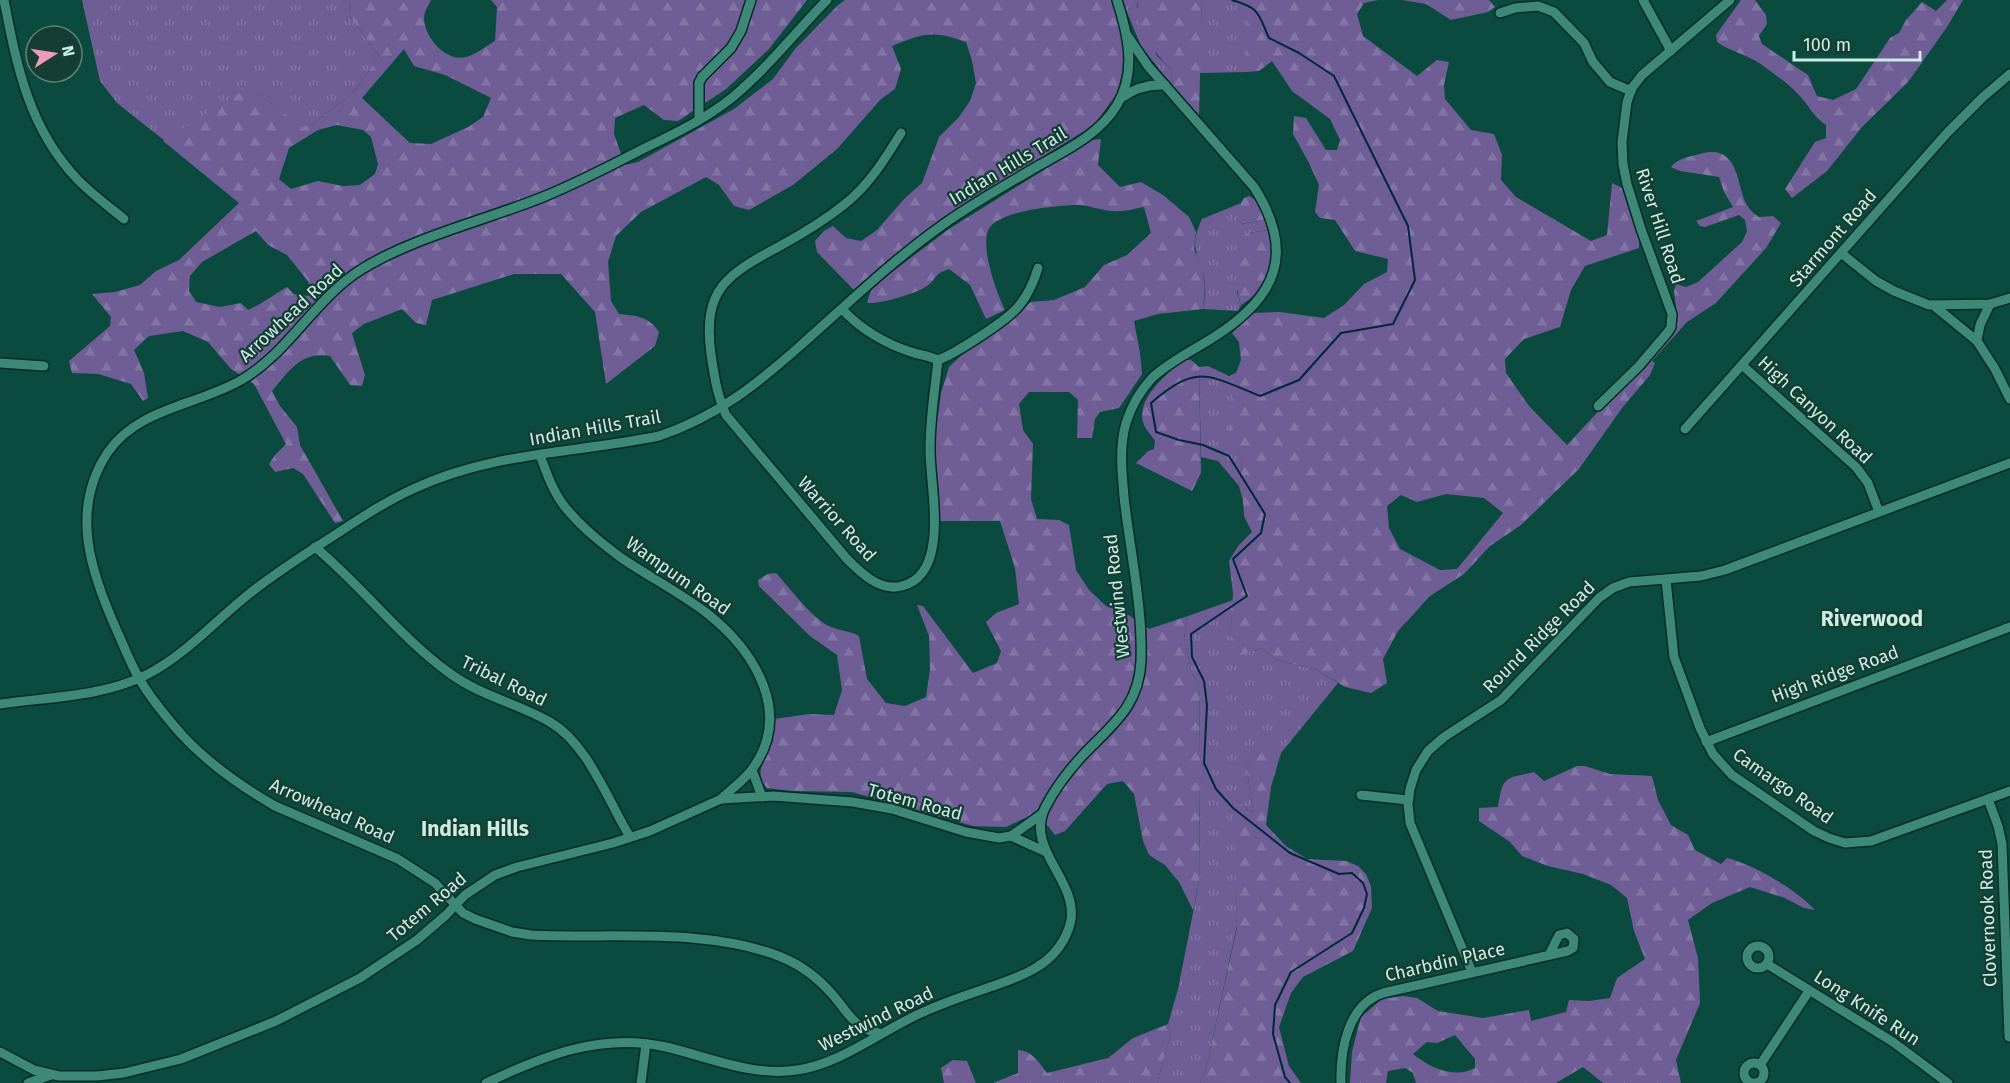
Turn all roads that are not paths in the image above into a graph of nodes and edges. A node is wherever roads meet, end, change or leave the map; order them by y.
1 (4, 0) edge
2 (751, 0) edge
3 (827, 0) edge
4 (1117, 0) edge
5 (1643, 0) edge
6 (1730, 0) edge
7 (1500, 13) dead end
8 (1127, 35) junction
9 (1671, 51) junction
10 (2010, 74) edge
11 (1165, 85) junction
12 (1631, 91) junction
13 (1120, 98) junction
14 (699, 119) junction
15 (901, 133) dead end
16 (124, 219) dead end
17 (1842, 253) junction
18 (1038, 268) dead end
19 (2010, 298) edge
20 (1990, 304) junction
21 (1933, 305) junction
22 (842, 309) junction
23 (1977, 341) junction
24 (938, 360) junction
25 (0, 363) edge
26 (1742, 365) junction
27 (44, 366) dead end
28 (2010, 399) edge
29 (1598, 406) dead end
30 (722, 407) junction
31 (1685, 429) dead end
32 (540, 455) junction
33 (2010, 463) edge
34 (1879, 512) junction
35 (315, 548) junction
36 (1666, 580) junction
37 (2010, 627) edge
38 (139, 678) junction
39 (0, 704) edge
40 (1706, 742) junction
41 (752, 770) junction
42 (2010, 790) edge
43 (1361, 795) dead end
44 (762, 797) junction
45 (721, 799) junction
46 (1988, 799) junction
47 (1408, 800) junction
48 (1042, 814) junction
49 (1011, 836) junction
50 (630, 837) junction
51 (1046, 852) junction
52 (456, 905) junction
53 (1549, 955) dead end
54 (1767, 964) dead end
55 (1472, 972) junction
56 (1809, 991) junction
57 (856, 1025) junction
58 (879, 1034) junction
59 (2009, 1037) edge
60 (646, 1044) junction
61 (855, 1048) junction
62 (0, 1052) edge
63 (1760, 1065) dead end
64 (51, 1075) junction
65 (27, 1083) edge
66 (486, 1083) edge
67 (641, 1083) edge
68 (1341, 1083) edge
69 (1948, 1083) edge

1 - 16 street
2 - 14 street
3 - 14 street, Arrowhead Road
4 - 8 street, Indian Hills Trail
5 - 9 street
6 - 9 street, River Hill Road
7 - 12 street
8 - 11 street, Westwind Road
8 - 13 street, Indian Hills Trail
9 - 12 street, River Hill Road
10 - 17 street, Starmont Road
11 - 13 street
11 - 48 street, Westwind Road
12 - 29 street, River Hill Road
13 - 22 street, Indian Hills Trail
14 - 38 street, Arrowhead Road
15 - 30 street
17 - 21 street
17 - 26 street, Starmont Road
18 - 24 street
19 - 20 street
20 - 21 street
20 - 23 street
21 - 23 street
22 - 24 street
22 - 30 street, Indian Hills Trail
23 - 28 street
24 - 30 street, Warrior Road
25 - 27 street
26 - 31 street, Starmont Road
26 - 34 street, High Canyon Road
30 - 32 street, Indian Hills Trail
32 - 35 street, Indian Hills Trail
32 - 41 street, Wampum Road
33 - 34 street, Round Ridge Road
34 - 36 street, Round Ridge Road
35 - 38 street, Indian Hills Trail
35 - 50 street, Tribal Road
36 - 40 street, Camargo Road
36 - 47 street, Round Ridge Road
37 - 40 street, High Ridge Road
38 - 39 street, Indian Hills Trail
38 - 52 street, Arrowhead Road
40 - 46 street, Camargo Road
41 - 44 street
41 - 45 street, Wampum Road
42 - 46 street, Camargo Road
43 - 47 street
44 - 45 street, Totem Road
44 - 49 street, Totem Road
45 - 50 street, Totem Road
46 - 59 street, Clovernook Road
47 - 55 street, Round Ridge Road
48 - 49 street
48 - 51 street, Westwind Road
49 - 51 street, Totem Road
50 - 52 street, Totem Road
51 - 58 street, Westwind Road
52 - 57 street, Arrowhead Road
52 - 64 street, Totem Road
53 - 55 street, Charbdin Place
54 - 56 street, Long Knife Run
55 - 68 street, Charbdin Place
56 - 63 street
56 - 69 street, Long Knife Run
57 - 58 street
57 - 61 street
58 - 61 street, Westwind Road
60 - 61 street, Westwind Road
60 - 66 street, Westwind Road
60 - 67 street
62 - 64 street, Totem Road
64 - 65 street, Totem Road

